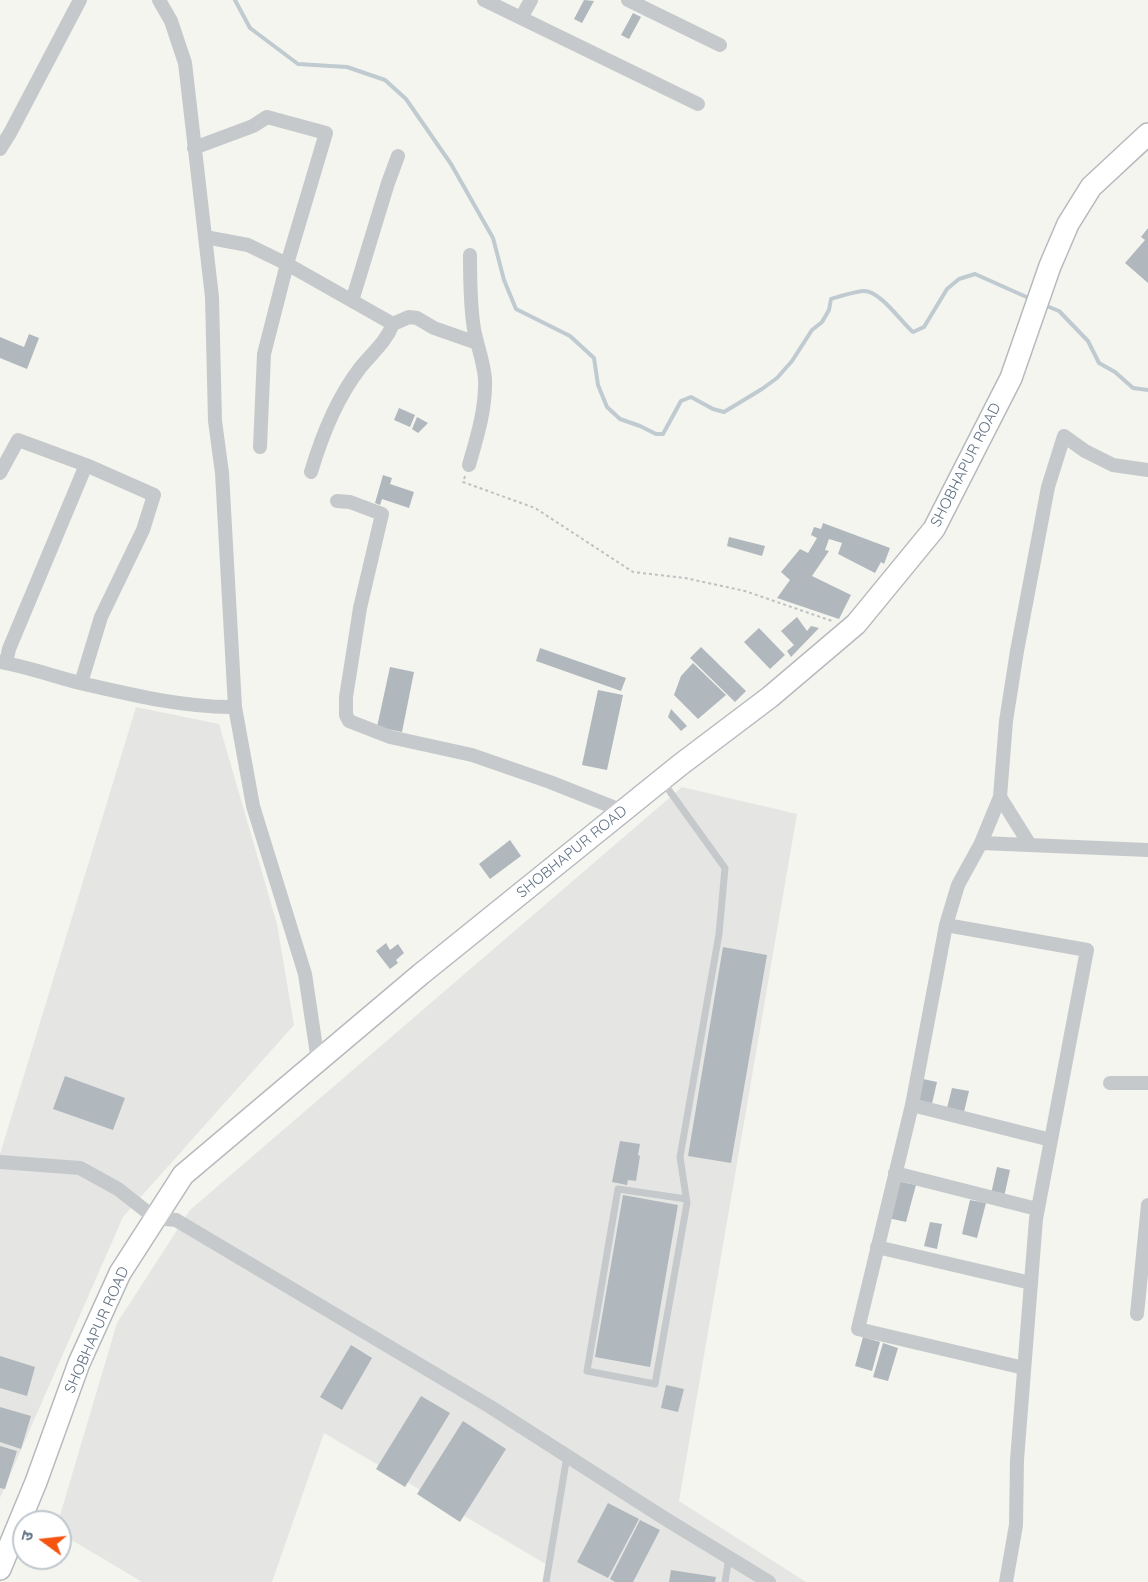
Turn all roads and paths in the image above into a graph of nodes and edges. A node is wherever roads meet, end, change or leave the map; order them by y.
1 (80, 0) edge
2 (159, 0) edge
3 (484, 0) edge
4 (531, 0) edge
5 (628, 0) edge
6 (521, 18) junction
7 (720, 45) dead end
8 (698, 104) dead end
9 (1148, 134) edge
10 (194, 148) junction
11 (0, 149) edge
12 (398, 156) dead end
13 (205, 237) junction
14 (470, 255) dead end
15 (287, 264) junction
16 (352, 301) junction
17 (393, 324) junction
18 (477, 343) junction
19 (260, 447) dead end
20 (86, 465) junction
21 (469, 465) joint
22 (1148, 470) edge
23 (311, 472) dead end
24 (0, 473) edge
25 (338, 501) dead end
26 (852, 628) junction
27 (3, 662) edge
28 (81, 683) junction
29 (235, 707) junction
30 (661, 780) junction
31 (1000, 797) junction
32 (623, 811) junction
33 (981, 843) junction
34 (1030, 845) junction
35 (1148, 850) edge
36 (946, 926) junction
37 (318, 1061) junction
38 (1110, 1083) dead end
39 (1148, 1083) edge
40 (912, 1105) junction
41 (1051, 1140) junction
42 (0, 1162) edge
43 (895, 1173) junction
44 (686, 1199) junction
45 (1148, 1205) edge
46 (1037, 1209) junction
47 (155, 1218) junction
48 (877, 1247) junction
49 (1031, 1283) junction
50 (1137, 1314) dead end
51 (1024, 1368) junction
52 (567, 1456) junction
53 (729, 1557) junction
54 (0, 1569) edge
55 (546, 1582) edge
56 (725, 1582) edge
57 (769, 1582) edge
58 (1006, 1582) edge

1 - 11 street
2 - 10 street
3 - 6 street
4 - 6 street
5 - 7 street
6 - 8 street
9 - 26 main road, SHOBHAPUR ROAD
10 - 13 street
10 - 15 street
12 - 16 street
13 - 15 street
13 - 29 street
14 - 18 street
15 - 16 street
15 - 19 street
16 - 17 street
17 - 18 street
17 - 23 street
18 - 21 street
20 - 24 street
20 - 27 street
20 - 28 street
21 - 26 path
22 - 31 street
25 - 32 street
26 - 30 main road, SHOBHAPUR ROAD
27 - 28 street
28 - 29 street
29 - 37 street
30 - 32 main road, SHOBHAPUR ROAD
30 - 44 lane
31 - 33 street
31 - 34 street
32 - 37 main road, SHOBHAPUR ROAD
33 - 34 street
33 - 36 street
34 - 35 street
36 - 40 street
36 - 41 street
37 - 47 main road, SHOBHAPUR ROAD
38 - 39 street
40 - 41 street
40 - 43 street
41 - 46 street
42 - 47 street
43 - 46 street
43 - 48 street
44 - 44 lane
45 - 50 street
46 - 49 street
47 - 52 street
47 - 54 main road, SHOBHAPUR ROAD
48 - 49 street
48 - 51 street
49 - 51 street
51 - 58 street
52 - 53 street
52 - 55 lane
53 - 56 lane
53 - 57 street

